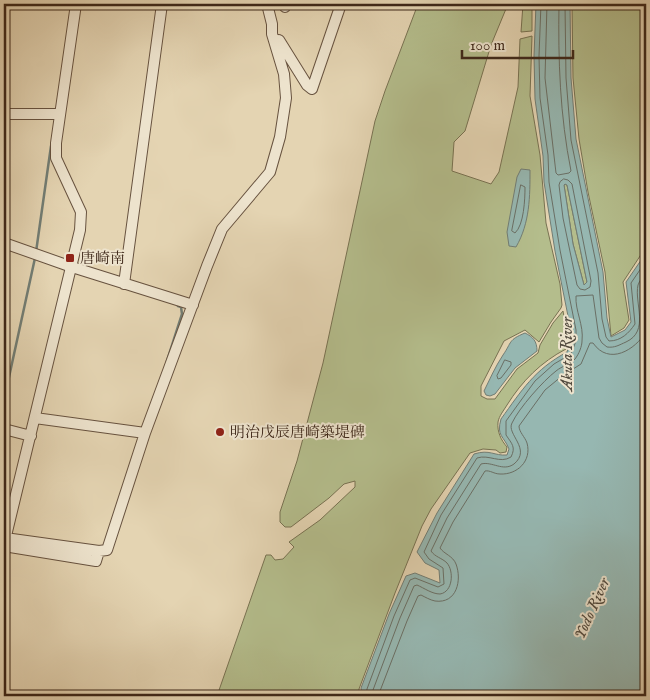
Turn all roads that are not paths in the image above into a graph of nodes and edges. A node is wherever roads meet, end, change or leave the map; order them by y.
1 (76, 4) edge
2 (162, 4) edge
3 (267, 4) edge
4 (341, 4) edge
5 (272, 24) junction
6 (4, 114) edge
7 (60, 114) junction
8 (4, 243) edge
9 (72, 267) junction
10 (124, 284) junction
11 (193, 305) junction
12 (35, 418) junction
13 (4, 429) edge
14 (145, 433) junction
15 (31, 436) junction
16 (4, 543) edge

1 - 7 street
2 - 10 street
3 - 5 street
4 - 5 street
5 - 11 street
6 - 7 street
7 - 9 street
8 - 9 street
9 - 10 street
9 - 12 street
10 - 11 street
11 - 14 street
12 - 14 street
12 - 15 street
13 - 15 street
14 - 16 street
15 - 16 street

